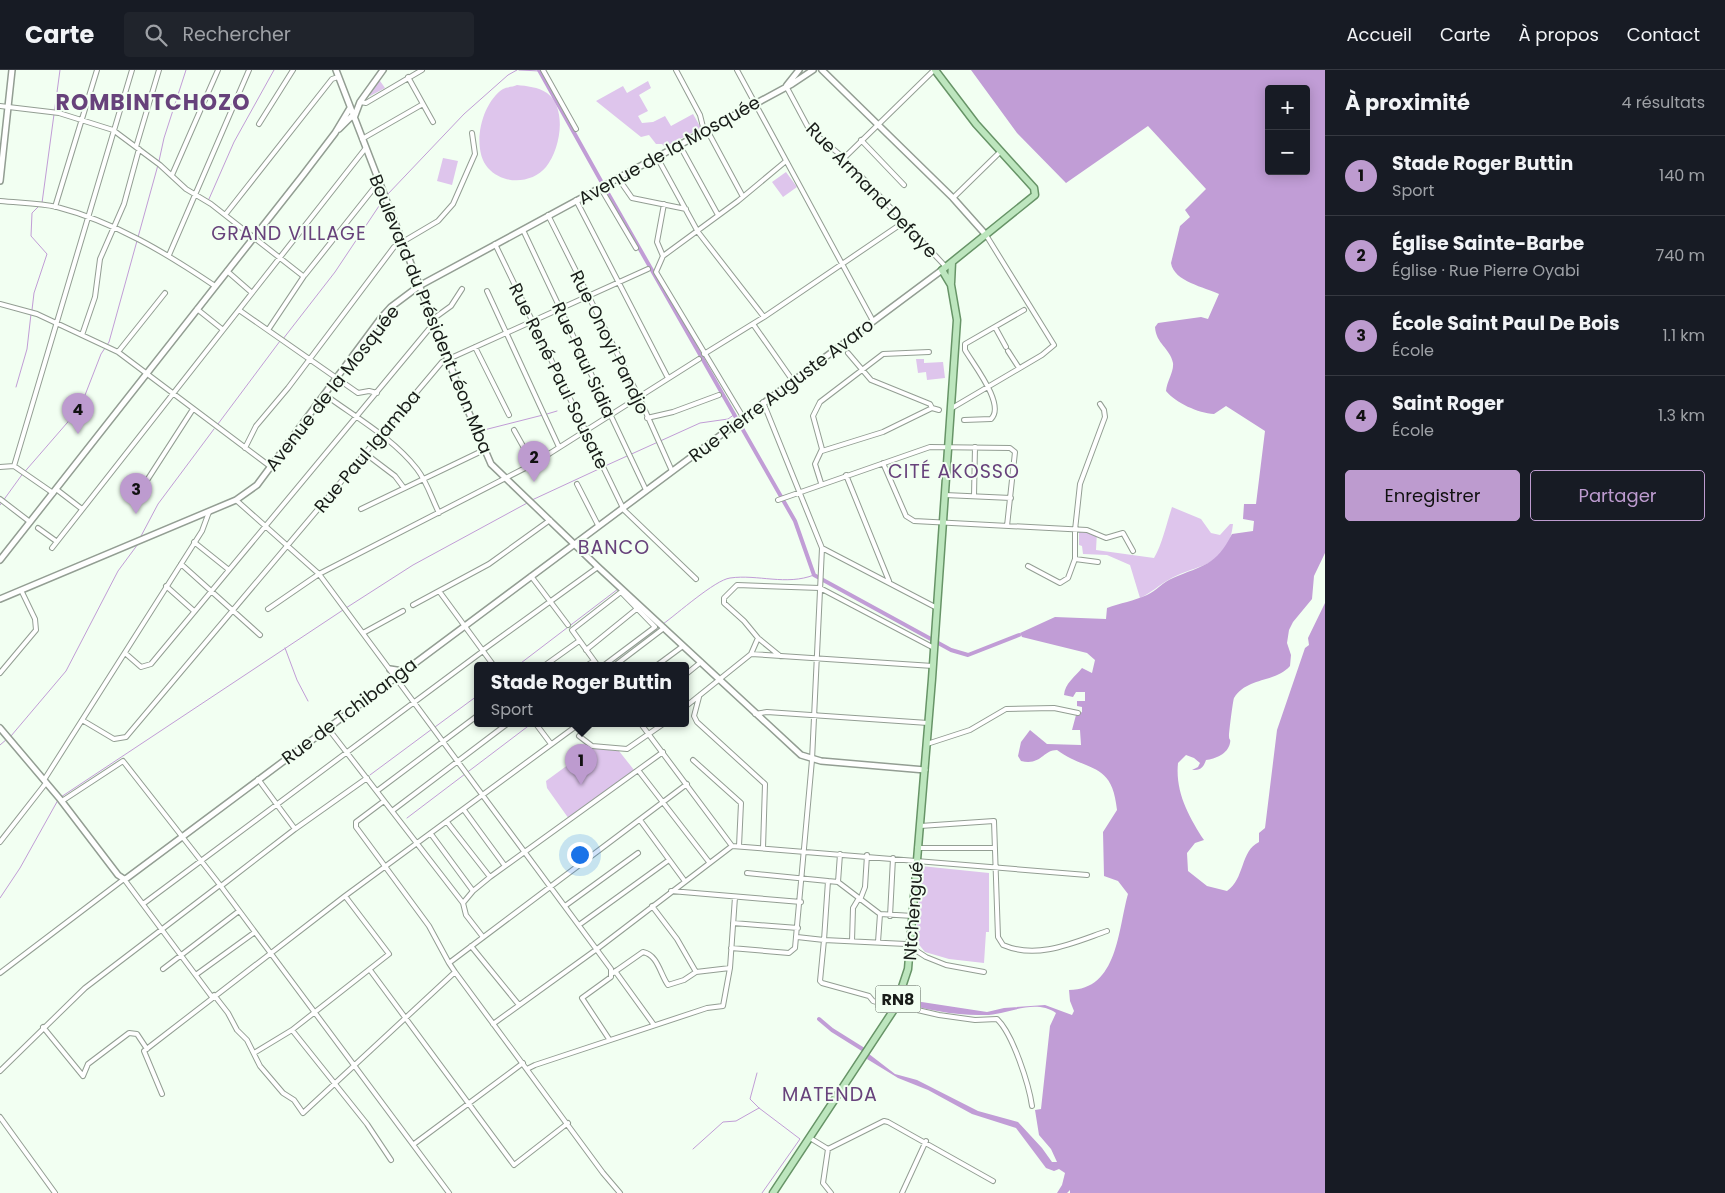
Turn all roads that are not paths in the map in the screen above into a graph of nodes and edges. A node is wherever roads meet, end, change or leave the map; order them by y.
1 (12, 70) edge
2 (97, 70) edge
3 (132, 70) edge
4 (159, 70) edge
5 (218, 70) edge
6 (249, 70) edge
7 (293, 70) edge
8 (336, 70) edge
9 (383, 70) edge
10 (422, 70) edge
11 (543, 70) edge
12 (676, 70) edge
13 (738, 70) edge
14 (799, 70) edge
15 (818, 70) edge
16 (822, 70) edge
17 (934, 70) edge
18 (812, 71) edge
19 (338, 77) junction
20 (408, 78) junction
21 (786, 86) junction
22 (360, 102) junction
23 (756, 102) junction
24 (423, 104) junction
25 (0, 106) edge
26 (349, 106) junction
27 (8, 107) junction
28 (353, 117) junction
29 (81, 120) junction
30 (433, 122) dead end
31 (259, 124) dead end
32 (877, 124) junction
33 (343, 126) junction
34 (357, 126) junction
35 (576, 129) dead end
36 (113, 130) junction
37 (706, 130) junction
38 (472, 132) dead end
39 (335, 133) junction
40 (362, 139) junction
41 (861, 140) junction
42 (679, 144) junction
43 (138, 148) junction
44 (365, 149) junction
45 (1001, 151) junction
46 (1, 152) edge
47 (657, 157) junction
48 (844, 158) junction
49 (786, 161) junction
50 (172, 175) junction
51 (618, 178) junction
52 (0, 181) edge
53 (378, 183) junction
54 (904, 185) dead end
55 (603, 186) junction
56 (194, 194) junction
57 (742, 195) junction
58 (953, 198) junction
59 (576, 200) junction
60 (0, 201) edge
61 (664, 204) junction
62 (55, 207) junction
63 (686, 209) junction
64 (225, 215) junction
65 (548, 215) junction
66 (718, 215) junction
67 (87, 216) junction
68 (904, 222) junction
69 (113, 228) junction
70 (522, 230) junction
71 (698, 232) junction
72 (986, 235) junction
73 (253, 237) junction
74 (402, 242) junction
75 (495, 244) junction
76 (636, 248) dead end
77 (169, 255) junction
78 (663, 256) junction
79 (279, 259) junction
80 (952, 262) junction
81 (843, 263) junction
82 (944, 268) junction
83 (648, 269) dead end
84 (227, 270) junction
85 (304, 276) junction
86 (619, 283) junction
87 (951, 285) junction
88 (215, 286) junction
89 (418, 286) junction
90 (462, 289) dead end
91 (487, 291) dead end
92 (251, 292) junction
93 (165, 293) dead end
94 (589, 296) junction
95 (0, 304) edge
96 (197, 309) junction
97 (561, 309) junction
98 (239, 310) junction
99 (1024, 310) dead end
100 (764, 317) junction
101 (434, 320) junction
102 (873, 321) junction
103 (533, 322) junction
104 (55, 323) junction
105 (753, 324) junction
106 (994, 327) junction
107 (222, 329) junction
108 (268, 330) junction
109 (506, 333) junction
110 (82, 335) junction
111 (475, 347) junction
112 (118, 352) junction
113 (929, 352) dead end
114 (848, 353) dead end
115 (704, 354) junction
116 (310, 358) junction
117 (448, 358) junction
118 (699, 359) dead end
119 (1019, 368) junction
120 (861, 369) junction
121 (146, 374) junction
122 (336, 377) junction
123 (668, 378) junction
124 (793, 381) junction
125 (988, 387) junction
126 (377, 393) junction
127 (171, 394) junction
128 (324, 394) junction
129 (719, 395) dead end
130 (639, 397) junction
131 (763, 402) junction
132 (1100, 404) dead end
133 (932, 408) junction
134 (952, 408) junction
135 (193, 410) junction
136 (940, 410) dead end
137 (509, 415) dead end
138 (610, 416) junction
139 (356, 418) junction
140 (647, 418) junction
141 (742, 418) junction
142 (964, 420) dead end
143 (514, 430) dead end
144 (585, 432) junction
145 (381, 436) junction
146 (949, 446) junction
147 (975, 447) junction
148 (244, 448) junction
149 (559, 448) junction
150 (484, 450) junction
151 (822, 451) junction
152 (366, 454) junction
153 (883, 463) junction
154 (532, 464) junction
155 (14, 466) junction
156 (0, 467) edge
157 (270, 467) junction
158 (672, 471) junction
159 (846, 475) junction
160 (424, 479) junction
161 (506, 479) junction
162 (821, 483) junction
163 (577, 484) dead end
164 (144, 485) dead end
165 (404, 488) junction
166 (646, 490) junction
167 (54, 491) junction
168 (800, 491) junction
169 (945, 495) junction
170 (974, 496) junction
171 (1011, 498) junction
172 (0, 499) edge
173 (236, 500) junction
174 (778, 500) dead end
175 (622, 507) junction
176 (82, 509) junction
177 (361, 509) dead end
178 (209, 512) junction
179 (439, 513) junction
180 (550, 520) junction
181 (30, 522) junction
182 (942, 524) junction
183 (598, 525) junction
184 (1007, 526) junction
185 (265, 527) junction
186 (38, 528) dead end
187 (1075, 530) junction
188 (56, 541) junction
189 (194, 542) junction
190 (575, 543) junction
191 (288, 547) junction
192 (52, 548) dead end
193 (822, 548) junction
194 (1133, 551) dead end
195 (1075, 559) junction
196 (0, 560) edge
197 (1098, 562) dead end
198 (181, 564) junction
199 (1028, 566) dead end
200 (598, 567) junction
201 (229, 570) junction
202 (319, 574) junction
203 (531, 576) junction
204 (696, 578) dead end
205 (888, 581) junction
206 (166, 586) junction
207 (820, 586) junction
208 (21, 590) junction
209 (212, 590) junction
210 (439, 591) junction
211 (0, 599) edge
212 (550, 601) junction
213 (413, 605) dead end
214 (639, 608) junction
215 (937, 608) junction
216 (268, 609) dead end
217 (235, 610) junction
218 (194, 611) junction
219 (403, 611) dead end
220 (464, 625) junction
221 (568, 625) dead end
222 (663, 627) junction
223 (363, 633) junction
224 (260, 635) dead end
225 (758, 638) junction
226 (579, 640) junction
227 (683, 646) junction
228 (934, 647) junction
229 (586, 650) junction
230 (483, 651) junction
231 (125, 653) junction
232 (751, 654) junction
233 (780, 656) junction
234 (594, 660) joint
235 (816, 660) junction
236 (491, 662) edge
237 (549, 662) edge
238 (591, 662) edge
239 (608, 662) edge
240 (619, 662) edge
241 (661, 662) edge
242 (701, 662) junction
243 (933, 666) junction
244 (390, 669) junction
245 (404, 671) junction
246 (689, 672) edge
247 (0, 673) edge
248 (396, 676) junction
249 (720, 681) junction
250 (698, 697) junction
251 (414, 702) junction
252 (689, 704) edge
253 (1078, 713) dead end
254 (755, 714) junction
255 (814, 715) junction
256 (474, 718) edge
257 (82, 720) junction
258 (928, 723) junction
259 (327, 727) junction
260 (503, 727) edge
261 (538, 727) edge
262 (575, 727) edge
263 (643, 727) edge
264 (659, 727) edge
265 (0, 728) edge
266 (649, 734) junction
267 (579, 736) dead end
268 (443, 742) junction
269 (551, 744) junction
270 (927, 744) junction
271 (663, 752) junction
272 (348, 753) junction
273 (693, 760) dead end
274 (812, 760) junction
275 (457, 762) junction
276 (638, 770) junction
277 (925, 770) junction
278 (367, 778) junction
279 (258, 779) junction
280 (45, 781) junction
281 (687, 784) junction
282 (377, 791) junction
283 (483, 796) junction
284 (60, 799) junction
285 (384, 800) junction
286 (664, 801) junction
287 (277, 805) junction
288 (464, 810) junction
289 (392, 811) junction
290 (640, 820) junction
291 (447, 822) junction
292 (919, 826) junction
293 (295, 829) junction
294 (431, 834) junction
295 (183, 837) junction
296 (0, 842) edge
297 (418, 844) junction
298 (732, 846) junction
299 (739, 846) junction
300 (763, 848) junction
301 (917, 848) junction
302 (995, 848) junction
303 (804, 851) junction
304 (526, 853) junction
305 (638, 853) dead end
306 (840, 854) junction
307 (867, 855) junction
308 (893, 858) junction
309 (669, 860) junction
310 (916, 860) junction
311 (202, 861) junction
312 (709, 862) junction
313 (505, 866) junction
314 (386, 867) junction
315 (995, 868) junction
316 (748, 873) dead end
317 (1087, 875) dead end
318 (490, 877) junction
319 (802, 878) junction
320 (124, 879) junction
321 (684, 880) junction
322 (828, 881) junction
323 (838, 882) junction
324 (220, 885) junction
325 (550, 887) junction
326 (473, 891) junction
327 (671, 891) junction
328 (345, 896) junction
329 (736, 897) junction
330 (859, 899) junction
331 (801, 902) junction
332 (463, 903) junction
333 (143, 904) junction
334 (565, 906) junction
335 (652, 906) junction
336 (239, 911) junction
337 (880, 914) junction
338 (890, 916) junction
339 (913, 916) junction
340 (733, 923) junction
341 (579, 925) junction
342 (162, 928) junction
343 (798, 928) junction
344 (1107, 931) dead end
345 (255, 932) junction
346 (483, 937) junction
347 (797, 937) junction
348 (824, 940) junction
349 (852, 941) junction
350 (878, 942) junction
351 (472, 946) junction
352 (912, 946) junction
353 (731, 948) junction
354 (597, 949) junction
355 (271, 952) junction
356 (182, 954) junction
357 (449, 963) junction
358 (730, 968) junction
359 (163, 969) dead end
360 (370, 970) junction
361 (455, 972) junction
362 (614, 972) junction
363 (696, 972) junction
364 (984, 972) dead end
365 (0, 973) edge
366 (196, 974) junction
367 (213, 996) junction
368 (519, 1005) junction
369 (895, 1007) junction
370 (315, 1012) junction
371 (404, 1018) junction
372 (493, 1024) junction
373 (654, 1025) junction
374 (43, 1028) junction
375 (292, 1030) junction
376 (609, 1039) junction
377 (147, 1049) junction
378 (254, 1053) junction
379 (523, 1063) junction
380 (354, 1065) junction
381 (527, 1070) junction
382 (0, 1071) edge
383 (334, 1083) junction
384 (162, 1094) dead end
385 (469, 1104) junction
386 (1032, 1106) dead end
387 (0, 1117) edge
388 (568, 1123) junction
389 (810, 1138) junction
390 (926, 1141) junction
391 (414, 1144) junction
392 (828, 1149) junction
393 (392, 1160) dead end
394 (993, 1181) dead end
395 (55, 1193) edge
396 (449, 1193) edge
397 (620, 1193) edge
398 (773, 1193) edge
399 (831, 1193) edge
400 (902, 1193) edge

1 - 27 street
2 - 29 street
3 - 36 street
4 - 43 street
5 - 50 street
6 - 56 street
7 - 31 street
8 - 19 street, Boulevard du Président Léon Mba
9 - 22 street
10 - 20 street
11 - 35 street
12 - 37 street
13 - 23 street
14 - 21 street
15 - 18 street, Avenue de la Mosquée
16 - 32 street
17 - 32 street
17 - 45 main road
18 - 21 street, Avenue de la Mosquée
19 - 26 street, Boulevard du Président Léon Mba
19 - 64 street
20 - 22 street
20 - 24 street
21 - 23 street, Avenue de la Mosquée
21 - 48 street, Rue Armand Defaye
22 - 26 street
22 - 28 street
23 - 37 street, Avenue de la Mosquée
23 - 49 street
24 - 30 street
24 - 40 street
25 - 27 street
26 - 28 street, Boulevard du Président Léon Mba
26 - 39 street
27 - 29 street
27 - 46 street
28 - 33 street
28 - 34 street, Boulevard du Président Léon Mba
29 - 36 street
29 - 62 street
32 - 41 street
32 - 58 street
33 - 34 street
33 - 39 street
34 - 40 street, Boulevard du Président Léon Mba
36 - 43 street
36 - 67 street
37 - 42 street, Avenue de la Mosquée
37 - 57 street
38 - 74 street
39 - 73 street
40 - 44 street, Boulevard du Président Léon Mba
41 - 48 street
41 - 54 street
42 - 47 street, Avenue de la Mosquée
42 - 66 street
43 - 50 street
43 - 69 street
44 - 53 street, Boulevard du Président Léon Mba
44 - 79 street
45 - 58 street
45 - 72 main road, Rue Pierre Auguste Avaro
46 - 52 street
47 - 51 street, Avenue de la Mosquée
47 - 63 street
48 - 68 street, Rue Armand Defaye
49 - 57 street
49 - 81 street
50 - 56 street
51 - 55 street, Avenue de la Mosquée
51 - 61 street
53 - 74 street, Boulevard du Président Léon Mba
53 - 85 street
55 - 59 street, Avenue de la Mosquée
55 - 76 street
56 - 64 street
56 - 77 street
57 - 66 street
58 - 72 street
59 - 65 street, Avenue de la Mosquée
59 - 86 street
60 - 62 street
61 - 63 street
61 - 78 street
62 - 67 street
63 - 71 street
64 - 73 street
65 - 70 street, Avenue de la Mosquée
65 - 94 street, Rue Onoyi Pandjo
66 - 71 street
67 - 69 street
67 - 104 street
68 - 81 street
68 - 82 street, Rue Armand Defaye
69 - 77 street
69 - 110 street
70 - 75 street, Avenue de la Mosquée
70 - 97 street, Rue Paul Sidia
71 - 78 street
71 - 100 street
72 - 80 main road, Rue Pierre Auguste Avaro
72 - 119 street
73 - 79 street
73 - 84 street
74 - 89 street, Boulevard du Président Léon Mba
74 - 116 street
75 - 89 street, Avenue de la Mosquée
75 - 103 street, Rue René Paul Sousate
77 - 88 street
78 - 115 street
79 - 85 street
79 - 92 street
80 - 82 main road, Rue Pierre Auguste Avaro
80 - 87 main road
81 - 100 street
81 - 102 street
82 - 87 main road
82 - 102 street, Rue Pierre Auguste Avaro
83 - 86 street
84 - 88 street
84 - 92 street
85 - 108 street
86 - 94 street
86 - 123 street
87 - 134 main road, Ntchengué
88 - 96 street
89 - 101 street, Boulevard du Président Léon Mba
89 - 122 street, Avenue de la Mosquée
90 - 101 street
91 - 109 street
92 - 98 street
93 - 112 street
94 - 97 street
94 - 130 street, Rue Onoyi Pandjo
95 - 104 street
96 - 107 street
96 - 121 street
97 - 103 street
97 - 138 street, Rue Paul Sidia
98 - 107 street
98 - 108 street
99 - 106 street
100 - 105 street
101 - 117 street, Boulevard du Président Léon Mba
101 - 126 street
102 - 124 street, Rue Pierre Auguste Avaro
103 - 109 street
103 - 144 street, Rue René Paul Sousate
104 - 110 street
104 - 155 street
105 - 115 street
105 - 124 street
106 - 119 street
106 - 125 street
107 - 127 street
108 - 116 street
109 - 111 street
109 - 149 street
110 - 112 street
111 - 117 street
111 - 137 street
112 - 121 street
113 - 120 street
114 - 120 street
115 - 141 street
116 - 122 street
116 - 148 street
117 - 145 street, Rue Paul Igamba
117 - 150 street, Boulevard du Président Léon Mba
118 - 123 street
119 - 125 street
120 - 133 street
120 - 151 street
121 - 127 street
121 - 167 street
122 - 126 street
122 - 128 street, Avenue de la Mosquée
123 - 130 street
124 - 131 street, Rue Pierre Auguste Avaro
125 - 134 street
125 - 142 street
126 - 139 street
127 - 135 street
127 - 176 street
128 - 139 street
128 - 157 street, Avenue de la Mosquée
129 - 140 street
130 - 138 street
130 - 140 street, Rue Onoyi Pandjo
131 - 141 street, Rue Pierre Auguste Avaro
131 - 168 street
132 - 187 street
133 - 136 street
133 - 151 street
134 - 146 main road, Ntchengué
135 - 148 street
135 - 164 street
138 - 144 street
138 - 166 street, Rue Paul Sidia
139 - 145 street
139 - 185 street
140 - 158 street, Rue Onoyi Pandjo
141 - 158 street, Rue Pierre Auguste Avaro
143 - 154 street
144 - 149 street
144 - 175 street, Rue René Paul Sousate
145 - 152 street, Rue Paul Igamba
145 - 160 street
146 - 147 street
146 - 153 street
146 - 169 main road, Ntchengué
147 - 170 street
147 - 171 street
148 - 157 street
149 - 154 street
150 - 160 street
150 - 161 street, Boulevard du Président Léon Mba
151 - 162 street
152 - 165 street
152 - 191 street, Rue Paul Igamba
153 - 159 street
153 - 182 street
154 - 161 street
155 - 156 street
155 - 167 street
157 - 173 street, Avenue de la Mosquée
158 - 166 street, Rue Pierre Auguste Avaro
159 - 162 street
159 - 205 street
160 - 165 street
160 - 179 street
161 - 179 street
161 - 180 street, Boulevard du Président Léon Mba
162 - 168 street
163 - 183 street
165 - 177 street
166 - 175 street, Rue Pierre Auguste Avaro
167 - 176 street
167 - 181 street
168 - 174 street
168 - 193 street
169 - 170 street
169 - 182 main road, Ntchengué
170 - 171 street
171 - 184 street
172 - 181 street
173 - 178 street, Avenue de la Mosquée
173 - 185 street
175 - 183 street, Rue Pierre Auguste Avaro
175 - 204 street
176 - 188 street
178 - 189 street
178 - 208 street, Avenue de la Mosquée
179 - 202 street
180 - 190 street, Boulevard du Président Léon Mba
180 - 210 street
181 - 196 street
182 - 184 street
182 - 215 main road, Ntchengué
183 - 190 street, Rue Pierre Auguste Avaro
184 - 187 street
185 - 191 street
185 - 201 street
186 - 188 street
187 - 194 street
187 - 195 street
188 - 192 street
189 - 198 street
189 - 201 street
190 - 200 street, Boulevard du Président Léon Mba
190 - 203 street, Rue de Tchibanga
191 - 202 street
191 - 217 street, Rue Paul Igamba
193 - 205 street
193 - 207 street
195 - 197 street
195 - 199 street
198 - 206 street
198 - 209 street
200 - 212 street
200 - 214 street, Boulevard du Président Léon Mba
201 - 209 street
202 - 216 street
202 - 223 street
203 - 212 street
203 - 220 street, Rue de Tchibanga
205 - 215 street
206 - 218 street
206 - 231 street
207 - 225 street
207 - 228 street
207 - 235 street
208 - 211 street, Avenue de la Mosquée
208 - 247 street
209 - 217 street
209 - 218 street
210 - 213 street
210 - 220 street
212 - 221 street
212 - 230 street
214 - 222 street, Boulevard du Président Léon Mba
214 - 226 street
214 - 229 street
214 - 239 street
215 - 228 main road, Ntchengué
217 - 224 street
217 - 257 street, Rue Paul Igamba
218 - 231 street
219 - 223 street
220 - 230 street
220 - 245 street, Rue de Tchibanga
222 - 227 street, Boulevard du Président Léon Mba
222 - 240 street
223 - 244 street
225 - 232 street
225 - 233 street
226 - 229 street
226 - 237 street
227 - 241 street
227 - 242 street, Boulevard du Président Léon Mba
228 - 243 main road, Ntchengué
229 - 234 street
230 - 236 street
230 - 251 street
231 - 257 street
232 - 233 street
232 - 249 street
233 - 235 street
234 - 238 street
235 - 243 street
235 - 255 street
242 - 246 street
242 - 249 street, Boulevard du Président Léon Mba
243 - 258 main road, Ntchengué
244 - 245 street
244 - 248 street
245 - 248 street, Rue de Tchibanga
248 - 251 street
248 - 259 street, Rue de Tchibanga
249 - 250 street
249 - 254 street, Boulevard du Président Léon Mba
250 - 252 street
250 - 300 street
251 - 268 street
251 - 272 street
253 - 270 street
254 - 255 street
254 - 274 street, Boulevard du Président Léon Mba
255 - 258 street
255 - 274 street
256 - 268 street
257 - 280 street
258 - 270 main road, Ntchengué
259 - 272 street
259 - 279 street, Rue de Tchibanga
260 - 275 street
261 - 269 street
262 - 269 street
263 - 266 street
264 - 266 street
265 - 280 street
266 - 267 street
266 - 271 street
268 - 275 street
268 - 282 street
269 - 283 street
270 - 277 main road, Ntchengué
271 - 276 street
271 - 281 street
272 - 278 street
272 - 287 street
273 - 299 street
274 - 277 street, Boulevard du Président Léon Mba
274 - 303 street
275 - 283 street
275 - 289 street
276 - 286 street
276 - 304 street
277 - 292 main road, Ntchengué / RN8
278 - 282 street
278 - 293 street
279 - 287 street
279 - 295 street, Rue de Tchibanga
280 - 284 street
280 - 296 street
281 - 286 street
281 - 298 street
282 - 285 street
283 - 288 street
283 - 304 street
284 - 295 street
284 - 320 street
285 - 289 street
285 - 314 street
286 - 290 street
286 - 312 street
287 - 293 street
287 - 311 street
288 - 291 street
288 - 313 street
289 - 297 street
290 - 309 street
290 - 325 street
291 - 294 street
291 - 318 street
292 - 301 main road, Ntchengué / RN8
292 - 302 street
293 - 324 street
294 - 297 street
294 - 326 street
295 - 311 street
295 - 320 street, Rue de Tchibanga
297 - 314 street
297 - 332 street
298 - 299 street
298 - 312 street
299 - 300 street
300 - 303 street
301 - 302 street
301 - 310 main road, Ntchengué / RN8
302 - 315 street
303 - 306 street
303 - 319 street
304 - 313 street
304 - 325 street
305 - 334 street
306 - 307 street
306 - 323 street
307 - 308 street
307 - 330 street
308 - 310 street
308 - 338 street
309 - 321 street
309 - 341 street
310 - 315 street
310 - 339 main road, Ntchengué / RN8
311 - 324 street
311 - 333 street
312 - 321 street
313 - 318 street
314 - 328 street
314 - 357 street
315 - 317 street
315 - 344 street
316 - 319 street
318 - 326 street
319 - 322 street
319 - 331 street
320 - 333 street
320 - 365 street
321 - 327 street
322 - 323 street
322 - 348 street
323 - 330 street
324 - 336 street
324 - 342 street
325 - 334 street
325 - 346 street
326 - 332 street
327 - 329 street
327 - 335 street
328 - 355 street
328 - 360 street
329 - 331 street
329 - 340 street
330 - 337 street
330 - 349 street
331 - 343 street
332 - 346 street
333 - 342 street
334 - 341 street
335 - 354 street
335 - 363 street
336 - 345 street
336 - 356 street
337 - 338 street
337 - 350 street
338 - 339 street
339 - 352 main road, Ntchengué / RN8
340 - 343 street
340 - 353 street
341 - 354 street
342 - 356 street
342 - 374 street
343 - 347 street
345 - 355 street
345 - 366 street
346 - 351 street
347 - 348 street
347 - 353 street
348 - 349 street
348 - 369 street
349 - 350 street
350 - 352 street
351 - 357 street
351 - 368 street
352 - 364 street
352 - 369 main road, Ntchengué / RN8
353 - 358 street
354 - 362 street
354 - 368 street
355 - 367 street
355 - 370 street
356 - 359 street
356 - 366 street
357 - 361 street
358 - 363 street
358 - 373 street
360 - 370 street
360 - 371 street
361 - 371 street
361 - 372 street
362 - 363 street
362 - 373 street
362 - 376 street
366 - 367 street
367 - 377 street
367 - 378 street
368 - 372 street
369 - 386 street
369 - 389 main road, Ntchengué / RN8
370 - 375 street
370 - 380 street
371 - 380 street
371 - 385 street
372 - 379 street
373 - 376 street
374 - 377 street
374 - 382 street
375 - 378 street
375 - 383 street
376 - 381 street
377 - 384 street
378 - 383 street
379 - 381 street
379 - 385 street
380 - 383 street
380 - 391 street
381 - 388 street
383 - 393 street
385 - 388 street
385 - 391 street
387 - 395 street
388 - 397 street
389 - 392 street
389 - 398 main road, Ntchengué / RN8
390 - 392 street
390 - 394 street
390 - 400 street
391 - 396 street
392 - 399 street

